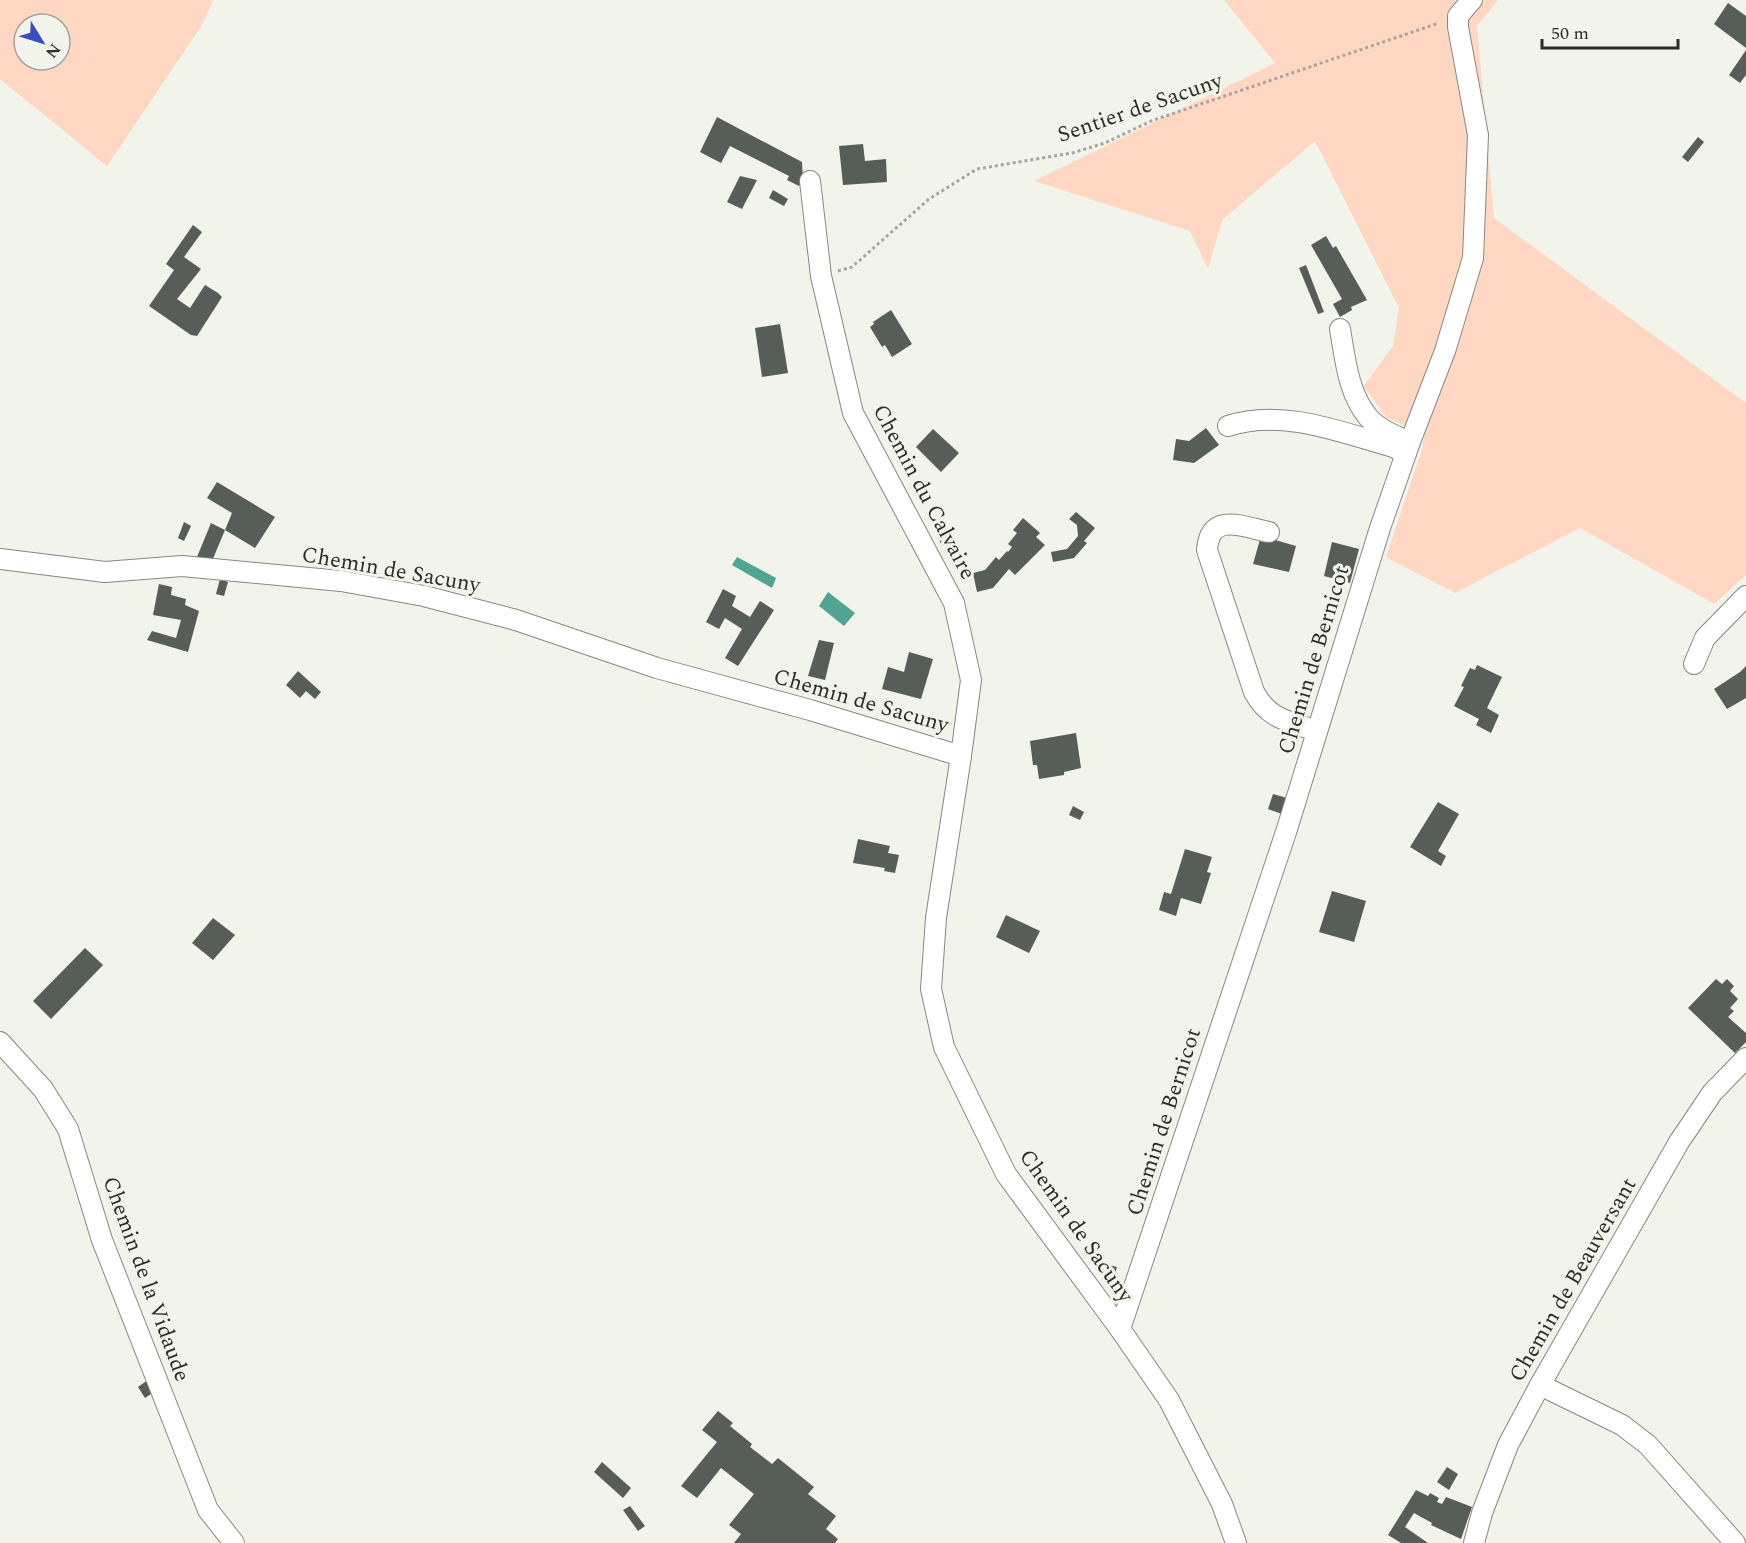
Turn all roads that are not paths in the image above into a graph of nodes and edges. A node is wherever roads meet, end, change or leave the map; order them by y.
1 (1472, 0) edge
2 (810, 181) dead end
3 (1340, 329) dead end
4 (1228, 426) dead end
5 (1408, 447) junction
6 (1269, 532) dead end
7 (0, 559) edge
8 (1746, 596) edge
9 (1694, 664) dead end
10 (1317, 731) junction
11 (961, 756) junction
12 (0, 1042) edge
13 (1746, 1058) edge
14 (1120, 1329) junction
15 (1540, 1385) junction
16 (234, 1543) edge
17 (1236, 1543) edge
18 (1474, 1543) edge
19 (1735, 1543) edge

1 - 5 street, Chemin de Bernicot
2 - 11 street, Chemin du Calvaire
3 - 5 street
4 - 5 street
5 - 10 street, Chemin de Bernicot
6 - 10 street
7 - 11 street, Chemin de Sacuny
8 - 9 street
10 - 14 street, Chemin de Bernicot
11 - 14 street, Chemin de Sacuny
12 - 16 street, Chemin de la Vidaude
13 - 15 street, Chemin de Beauversant
14 - 17 street, Chemin de Sacuny
15 - 18 street, Chemin de Beauversant
15 - 19 street

